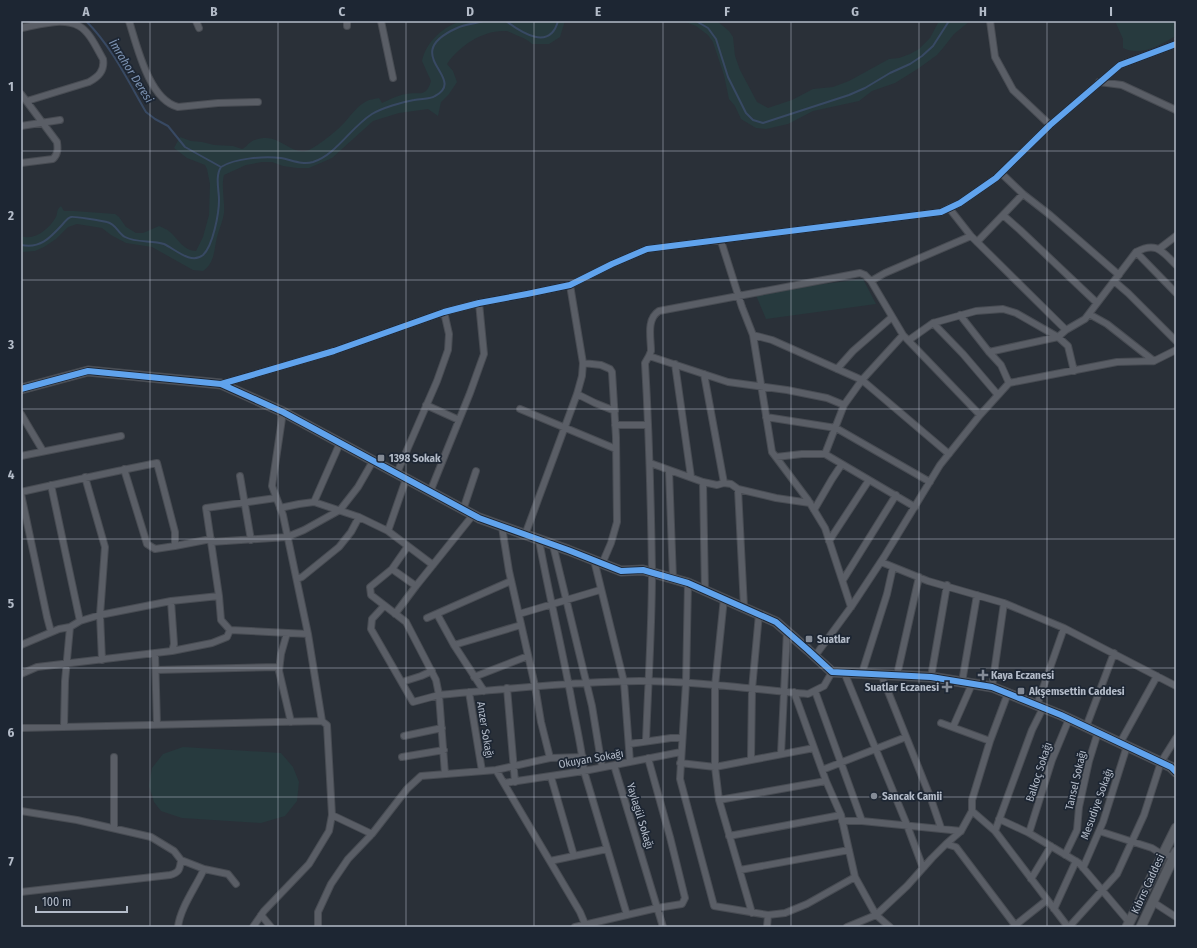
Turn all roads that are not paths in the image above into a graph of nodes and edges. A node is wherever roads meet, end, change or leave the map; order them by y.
1 (129, 21) edge
2 (196, 21) edge
3 (381, 21) edge
4 (990, 21) edge
5 (21, 28) edge
6 (199, 28) dead end
7 (1176, 44) edge
8 (393, 78) dead end
9 (1100, 82) junction
10 (21, 94) edge
11 (26, 101) junction
12 (258, 102) dead end
13 (1176, 110) edge
14 (60, 120) dead end
15 (44, 124) junction
16 (1050, 125) junction
17 (21, 126) edge
18 (21, 163) edge
19 (1001, 173) junction
20 (1023, 194) junction
21 (949, 208) junction
22 (1003, 215) junction
23 (971, 236) junction
24 (1176, 236) edge
25 (721, 241) junction
26 (977, 242) junction
27 (1160, 249) junction
28 (1136, 252) junction
29 (1176, 264) edge
30 (1119, 275) junction
31 (871, 281) junction
32 (1114, 281) junction
33 (570, 285) junction
34 (1176, 293) edge
35 (738, 295) junction
36 (479, 303) junction
37 (1097, 303) junction
38 (444, 312) junction
39 (1089, 314) junction
40 (960, 315) junction
41 (892, 317) junction
42 (933, 322) junction
43 (1066, 330) junction
44 (903, 334) junction
45 (753, 335) junction
46 (1058, 337) junction
47 (909, 340) junction
48 (1176, 341) edge
49 (989, 352) junction
50 (1173, 352) edge
51 (649, 356) junction
52 (1176, 357) edge
53 (1154, 361) junction
54 (583, 363) junction
55 (675, 364) junction
56 (838, 369) junction
57 (1074, 371) junction
58 (704, 374) junction
59 (862, 380) junction
60 (1009, 383) junction
61 (221, 384) junction
62 (761, 386) junction
63 (21, 389) edge
64 (577, 394) junction
65 (998, 395) junction
66 (426, 405) junction
67 (844, 405) junction
68 (520, 409) dead end
69 (615, 411) junction
70 (283, 412) junction
71 (21, 414) edge
72 (980, 415) junction
73 (766, 417) junction
74 (459, 420) junction
75 (615, 425) junction
76 (648, 425) junction
77 (564, 427) junction
78 (836, 428) junction
79 (121, 436) dead end
80 (340, 442) junction
81 (616, 449) junction
82 (44, 451) junction
83 (825, 454) junction
84 (949, 454) junction
85 (21, 456) edge
86 (776, 457) junction
87 (374, 461) junction
88 (650, 463) junction
89 (842, 464) junction
90 (124, 470) junction
91 (669, 470) junction
92 (476, 471) dead end
93 (397, 473) junction
94 (240, 476) dead end
95 (85, 477) junction
96 (691, 477) junction
97 (406, 478) junction
98 (869, 480) junction
99 (703, 482) junction
100 (930, 482) junction
101 (724, 483) junction
102 (51, 485) junction
103 (738, 489) junction
104 (430, 492) junction
105 (21, 493) edge
106 (896, 495) junction
107 (276, 498) junction
108 (244, 502) junction
109 (314, 502) junction
110 (810, 503) junction
111 (915, 506) junction
112 (280, 508) junction
113 (340, 510) junction
114 (463, 510) junction
115 (814, 510) junction
116 (473, 515) junction
117 (359, 517) junction
118 (502, 527) junction
119 (388, 531) junction
120 (525, 535) junction
121 (287, 537) junction
122 (251, 540) junction
123 (539, 540) junction
124 (211, 541) junction
125 (830, 541) junction
126 (553, 545) junction
127 (175, 546) junction
128 (408, 546) junction
129 (598, 562) junction
130 (881, 562) junction
131 (433, 565) junction
132 (893, 567) junction
133 (392, 569) junction
134 (652, 572) junction
135 (919, 577) junction
136 (297, 579) junction
137 (673, 579) junction
138 (843, 580) junction
139 (511, 581) junction
140 (688, 583) junction
141 (947, 585) junction
142 (416, 586) junction
143 (600, 590) junction
144 (705, 591) junction
145 (977, 595) junction
146 (219, 596) junction
147 (724, 598) junction
148 (171, 601) junction
149 (567, 601) junction
150 (1004, 603) junction
151 (551, 605) junction
152 (384, 606) junction
153 (744, 607) junction
154 (851, 607) junction
155 (395, 614) junction
156 (437, 614) junction
157 (519, 614) junction
158 (759, 614) junction
159 (100, 615) junction
160 (427, 618) dead end
161 (80, 621) junction
162 (521, 625) junction
163 (70, 626) junction
164 (1064, 628) junction
165 (230, 630) junction
166 (787, 631) junction
167 (51, 632) junction
168 (287, 633) junction
169 (308, 634) junction
170 (21, 645) edge
171 (454, 645) junction
172 (172, 651) junction
173 (155, 653) junction
174 (1114, 653) junction
175 (528, 656) junction
176 (815, 656) junction
177 (102, 660) junction
178 (67, 664) junction
179 (279, 667) junction
180 (156, 670) junction
181 (432, 671) junction
182 (832, 672) junction
183 (844, 672) junction
184 (862, 673) junction
185 (21, 674) edge
186 (881, 674) junction
187 (897, 675) junction
188 (1157, 676) junction
189 (474, 677) junction
190 (931, 677) junction
191 (402, 682) junction
192 (624, 682) junction
193 (650, 682) junction
194 (962, 682) junction
195 (686, 683) junction
196 (569, 684) junction
197 (587, 684) junction
198 (972, 684) junction
199 (535, 686) junction
200 (715, 686) junction
201 (1176, 686) edge
202 (992, 687) junction
203 (508, 688) junction
204 (752, 689) junction
205 (484, 691) junction
206 (815, 691) junction
207 (469, 692) junction
208 (783, 692) junction
209 (794, 692) junction
210 (1008, 694) junction
211 (439, 695) junction
212 (1040, 706) junction
213 (1069, 718) junction
214 (322, 721) junction
215 (291, 722) junction
216 (941, 723) dead end
217 (157, 725) junction
218 (64, 727) junction
219 (952, 727) junction
220 (1086, 727) junction
221 (21, 728) edge
222 (442, 728) junction
223 (1098, 732) junction
224 (404, 736) dead end
225 (906, 737) junction
226 (682, 738) junction
227 (1176, 738) edge
228 (646, 741) junction
229 (990, 741) junction
230 (629, 744) junction
231 (1124, 745) junction
232 (814, 748) junction
233 (876, 748) junction
234 (444, 750) junction
235 (681, 752) junction
236 (781, 754) junction
237 (114, 757) dead end
238 (402, 757) dead end
239 (583, 757) junction
240 (550, 758) junction
241 (648, 758) junction
242 (751, 760) junction
243 (630, 762) junction
244 (841, 762) junction
245 (1161, 762) junction
246 (680, 763) junction
247 (514, 765) junction
248 (614, 765) junction
249 (602, 767) junction
250 (715, 767) junction
251 (496, 770) junction
252 (822, 770) junction
253 (482, 771) junction
254 (584, 771) junction
255 (1176, 772) edge
256 (445, 774) junction
257 (551, 776) junction
258 (826, 781) junction
259 (515, 782) junction
260 (504, 783) junction
261 (719, 800) junction
262 (972, 811) junction
263 (21, 812) edge
264 (332, 815) junction
265 (841, 818) junction
266 (999, 819) junction
267 (862, 821) junction
268 (907, 825) junction
269 (114, 828) junction
270 (941, 828) junction
271 (1176, 828) edge
272 (961, 830) junction
273 (995, 831) junction
274 (1099, 831) junction
275 (1029, 832) junction
276 (372, 834) junction
277 (730, 836) junction
278 (1132, 842) junction
279 (946, 844) junction
280 (1051, 846) junction
281 (607, 849) junction
282 (849, 850) junction
283 (1175, 854) edge
284 (1065, 855) junction
285 (1163, 855) junction
286 (574, 856) junction
287 (181, 860) junction
288 (550, 860) junction
289 (1076, 861) junction
290 (923, 868) junction
291 (1083, 868) junction
292 (204, 869) junction
293 (740, 870) junction
294 (855, 877) junction
295 (1031, 879) junction
296 (236, 884) dead end
297 (1103, 891) junction
298 (21, 892) edge
299 (1047, 900) junction
300 (1152, 902) junction
301 (657, 908) junction
302 (1054, 909) junction
303 (752, 913) junction
304 (261, 915) junction
305 (628, 915) junction
306 (768, 915) junction
307 (876, 915) junction
308 (1176, 917) edge
309 (586, 924) junction
310 (1128, 924) edge
311 (1014, 926) edge
312 (178, 927) edge
313 (253, 927) edge
314 (271, 927) edge
315 (318, 927) edge
316 (575, 927) edge
317 (663, 927) edge
318 (767, 927) edge
319 (847, 927) edge
320 (890, 927) edge
321 (1069, 927) edge
322 (1141, 927) edge

1 - 12 street
2 - 6 street
3 - 8 street
4 - 16 street
5 - 11 street
7 - 9 street
9 - 13 street
9 - 16 street
10 - 11 street
11 - 15 street
14 - 15 street
15 - 17 street
15 - 18 street
16 - 19 street
19 - 20 street
19 - 21 street
20 - 22 street
20 - 30 street
21 - 23 street
21 - 25 street
22 - 26 street
22 - 37 street
23 - 26 street
23 - 31 street
24 - 27 street
25 - 33 street
25 - 35 street
26 - 43 street
27 - 28 street
27 - 29 street
28 - 30 street
28 - 34 street
30 - 32 street
31 - 35 street
31 - 41 street
32 - 37 street
32 - 48 street
33 - 36 street
33 - 54 street
35 - 45 street
35 - 51 street
36 - 38 street
36 - 74 street
37 - 39 street
38 - 61 street
38 - 66 street
39 - 43 street
39 - 53 street
40 - 42 street
40 - 46 street
40 - 49 street
41 - 44 street
41 - 56 street
42 - 47 street
42 - 65 street
43 - 46 street
44 - 47 street
44 - 59 street
45 - 56 street
45 - 62 street
46 - 49 street
46 - 57 street
47 - 72 street
49 - 60 street
50 - 52 street
50 - 53 street
51 - 55 street
51 - 76 street
53 - 57 street
54 - 64 street
54 - 69 street
55 - 58 street
55 - 96 street
56 - 59 street
57 - 60 street
58 - 62 street
58 - 101 street
59 - 67 street
59 - 84 street
60 - 65 street
61 - 63 street
61 - 70 street
62 - 67 street
62 - 73 street
64 - 69 street
64 - 77 street
65 - 72 street
66 - 74 street
66 - 93 street
67 - 78 street
68 - 77 street
69 - 75 street
70 - 80 street
70 - 107 street
71 - 82 street
72 - 84 street
73 - 78 street
73 - 86 street
74 - 104 street
75 - 76 street
75 - 81 street
76 - 88 street
77 - 81 street
77 - 120 street
78 - 83 street
78 - 100 street
79 - 82 street
80 - 87 street
80 - 109 street
81 - 129 street
82 - 85 street
83 - 86 street
83 - 89 street
84 - 100 street
86 - 110 street
87 - 93 street
87 - 113 street
88 - 91 street
88 - 134 street
89 - 98 street
89 - 115 street
90 - 95 street
90 - 127 street
90 - 127 street
91 - 96 street
91 - 137 street
92 - 114 street
93 - 97 street
94 - 108 street
95 - 102 street
95 - 159 street
96 - 99 street
97 - 104 street
97 - 119 street
98 - 106 street
98 - 125 street
99 - 101 street
99 - 144 street
100 - 111 street
101 - 103 street
102 - 105 street
102 - 161 street
103 - 110 street
103 - 153 street
104 - 114 street
105 - 167 street
106 - 111 street
106 - 138 street
107 - 108 street
107 - 112 street
108 - 122 street
108 - 124 street
109 - 112 street
109 - 113 street
110 - 115 street
111 - 130 street
112 - 121 street
113 - 117 street
113 - 121 street
114 - 116 street
115 - 125 street
116 - 118 street
116 - 131 street
117 - 119 street
117 - 136 street
118 - 120 street
118 - 139 street
119 - 128 street
120 - 123 street
121 - 122 street
121 - 136 street
122 - 124 street
123 - 126 street
123 - 151 street
124 - 127 street
124 - 146 street
125 - 138 street
126 - 129 street
126 - 149 street
128 - 131 street
128 - 133 street
129 - 134 street
129 - 143 street
130 - 132 street
130 - 154 street
131 - 142 street
132 - 135 street
132 - 184 street
133 - 142 street
133 - 152 street
134 - 137 street
134 - 193 street
135 - 141 street
135 - 187 street
136 - 169 street
137 - 140 street
138 - 154 street
139 - 156 street
139 - 157 street
140 - 144 street
140 - 195 street
141 - 145 street
141 - 190 street
142 - 155 street
143 - 149 street
143 - 192 street
144 - 147 street
145 - 150 street
145 - 194 street
146 - 148 street
146 - 165 street
147 - 153 street
147 - 200 street
148 - 159 street
148 - 172 street
149 - 151 street
149 - 197 street
150 - 164 street
150 - 202 street
151 - 157 street
151 - 196 street
152 - 155 street
152 - 191 street
153 - 158 street
154 - 176 street
155 - 181 street
156 - 160 street
156 - 171 street
157 - 162 street
158 - 166 street
158 - 204 street
159 - 161 street
159 - 177 street
161 - 163 street
162 - 171 street
162 - 175 street
163 - 167 street
163 - 178 street
164 - 174 street
164 - 212 street
165 - 168 street
165 - 172 street
166 - 176 street
166 - 208 street
167 - 170 street
168 - 169 street
168 - 179 street
169 - 214 street
171 - 189 street
172 - 173 street
173 - 177 street
173 - 180 street
174 - 188 street
174 - 220 street
175 - 189 street
175 - 199 street
176 - 182 street
177 - 178 street
178 - 185 street
178 - 218 street
179 - 180 street
179 - 215 street
180 - 217 street
181 - 191 street
181 - 211 street
182 - 183 street
182 - 206 street
183 - 184 street
183 - 233 street
184 - 186 street
186 - 187 street
186 - 225 street
187 - 190 street
188 - 201 street
188 - 231 street, Mesudiye Sokağı
189 - 205 street
190 - 194 street
191 - 211 street
192 - 193 street
192 - 197 street
192 - 230 street
193 - 195 street
193 - 228 street
194 - 198 street
195 - 200 street
195 - 226 street
196 - 197 street
196 - 199 street
196 - 239 street
197 - 249 street
198 - 202 street
198 - 219 street
199 - 203 street
199 - 240 street
200 - 204 street
200 - 250 street
202 - 210 street
203 - 205 street
203 - 247 street
204 - 208 street
204 - 242 street
205 - 207 street
206 - 209 street
206 - 244 street
207 - 211 street
207 - 253 street, Anzer Sokağı
208 - 209 street
208 - 236 street
209 - 232 street
210 - 212 street
210 - 229 street
211 - 222 street
212 - 213 street
212 - 266 street
213 - 220 street
213 - 275 street, Balkoç Sokağı
214 - 215 street
214 - 264 street
215 - 217 street
216 - 219 street
217 - 218 street
218 - 221 street
219 - 229 street
220 - 223 street
222 - 224 street
222 - 234 street
223 - 231 street
223 - 284 street, Tansel Sokağı
225 - 233 street
225 - 270 street
226 - 228 street
226 - 235 street
227 - 245 street
228 - 230 street
229 - 262 street
230 - 243 street
231 - 245 street
231 - 274 street, Mesudiye Sokağı
232 - 236 street
232 - 252 street
233 - 244 street
233 - 268 street
234 - 238 street
234 - 256 street
235 - 241 street, Okuyan Sokağı
235 - 246 street
236 - 242 street
237 - 269 street
239 - 240 street
239 - 254 street
240 - 247 street
241 - 243 street, Okuyan Sokağı
241 - 301 street
242 - 250 street
243 - 248 street, Okuyan Sokağı
244 - 252 street
244 - 267 street
245 - 255 street
245 - 278 street
246 - 250 street
246 - 303 street
247 - 251 street
247 - 259 street
248 - 249 street, Okuyan Sokağı
248 - 301 street, Yaylagül Sokağı
249 - 254 street, Okuyan Sokağı
250 - 261 street
251 - 253 street
251 - 260 street
252 - 258 street
253 - 256 street
254 - 257 street, Okuyan Sokağı
254 - 281 street
256 - 276 street
257 - 259 street, Okuyan Sokağı
257 - 286 street
258 - 261 street
258 - 265 street
259 - 260 street, Okuyan Sokağı
260 - 288 street
261 - 277 street
262 - 272 street
262 - 273 street
263 - 269 street
264 - 276 street
264 - 304 street
265 - 267 street
265 - 277 street
265 - 282 street
266 - 273 street
266 - 275 street
267 - 268 street
268 - 270 street
268 - 290 street
269 - 287 street
270 - 272 street
271 - 285 street
272 - 279 street
273 - 295 street
274 - 278 street
274 - 291 street, Mesudiye Sokağı
275 - 280 street
276 - 315 street
277 - 293 street
278 - 285 street
278 - 297 street
279 - 290 street
279 - 311 street
280 - 284 street
280 - 295 street
281 - 286 street
281 - 305 street
282 - 293 street
282 - 294 street
283 - 285 street
283 - 300 street, Kıbrıs Caddesi
284 - 289 street
285 - 310 street
286 - 288 street
287 - 292 street
287 - 298 street
288 - 309 street
289 - 291 street
289 - 302 street
290 - 307 street
291 - 297 street
292 - 296 street
292 - 312 street
293 - 303 street
294 - 306 street
294 - 307 street
295 - 299 street
297 - 310 street
297 - 321 street
299 - 302 street
299 - 311 street
300 - 308 street
300 - 322 street, Kıbrıs Caddesi
301 - 305 street
301 - 317 street, Yaylagül Sokağı
302 - 321 street
303 - 306 street
304 - 313 street
304 - 314 street
305 - 309 street
306 - 318 street
307 - 319 street
307 - 320 street
309 - 316 street

